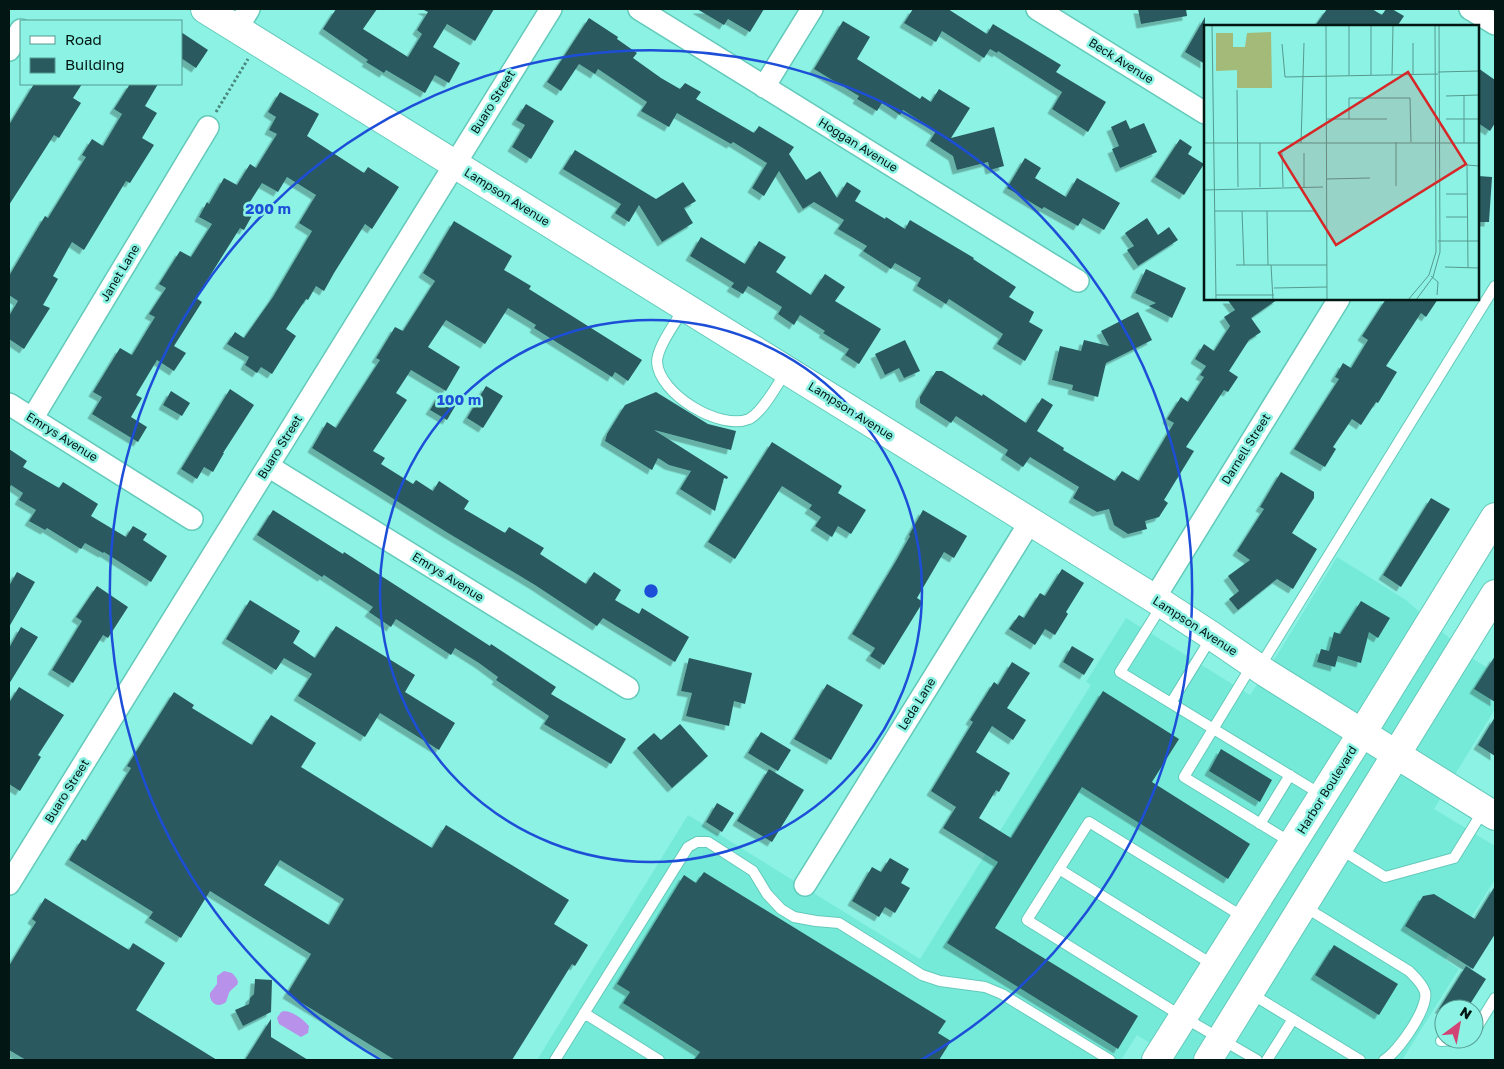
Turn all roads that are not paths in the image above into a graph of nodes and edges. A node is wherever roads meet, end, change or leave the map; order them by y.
1 (205, 9) edge
2 (551, 9) edge
3 (639, 9) edge
4 (812, 9) edge
5 (1037, 9) edge
6 (1470, 9) edge
7 (1495, 24) edge
8 (248, 26) edge
9 (20, 31) edge
10 (9, 50) edge
11 (764, 87) junction
12 (1204, 112) edge
13 (208, 127) road end
14 (454, 165) junction
15 (1078, 281) dead end
16 (1495, 286) edge
17 (1338, 300) edge
18 (684, 307) junction
19 (787, 371) junction
20 (9, 404) edge
21 (32, 418) junction
22 (268, 466) junction
23 (1495, 517) edge
24 (192, 519) dead end
25 (1030, 522) junction
26 (1495, 594) edge
27 (1158, 602) junction
28 (1212, 636) junction
29 (1256, 666) junction
30 (628, 688) dead end
31 (1171, 703) junction
32 (1213, 729) junction
33 (1362, 734) junction
34 (1397, 755) junction
35 (1290, 775) junction
36 (1323, 796) junction
37 (1490, 813) edge
38 (1260, 824) junction
39 (1293, 844) junction
40 (1339, 848) junction
41 (1059, 869) junction
42 (9, 884) edge
43 (804, 885) dead end
44 (1303, 906) junction
45 (1245, 919) junction
46 (1216, 967) junction
47 (1250, 993) junction
48 (1495, 998) edge
49 (584, 1013) junction
50 (1484, 1016) edge
51 (1184, 1017) junction
52 (1293, 1020) junction
53 (1215, 1050) edge
54 (555, 1060) edge
55 (660, 1060) edge
56 (1110, 1060) edge
57 (1156, 1060) edge
58 (1257, 1060) edge
59 (1267, 1060) edge
60 (1360, 1060) edge
61 (1384, 1060) edge

1 - 8 street, Lampson Avenue
2 - 14 street, Buaro Street
3 - 11 street, Hoggan Avenue
4 - 11 street
5 - 12 street, Beck Avenue
6 - 7 street
8 - 14 street, Lampson Avenue
9 - 10 street
11 - 15 street, Hoggan Avenue
13 - 21 street, Janet Lane
14 - 18 street, Lampson Avenue
14 - 22 street, Buaro Street
16 - 29 lane
17 - 27 street, Darnell Street
18 - 19 street, Lampson Avenue
18 - 19 lane
19 - 25 street, Lampson Avenue
20 - 21 street, Emrys Avenue
21 - 24 street, Emrys Avenue
22 - 30 street, Emrys Avenue
22 - 42 street, Buaro Street
23 - 33 street, Harbor Boulevard
25 - 27 street, Lampson Avenue
25 - 43 street, Leda Lane
26 - 34 street
27 - 28 street, Lampson Avenue
27 - 31 lane
28 - 29 street, Lampson Avenue
28 - 31 lane
29 - 32 lane
29 - 33 street, Lampson Avenue
31 - 32 lane
32 - 35 lane
32 - 38 lane
33 - 34 street, Lampson Avenue
33 - 36 street, Harbor Boulevard
34 - 37 street, Lampson Avenue
34 - 40 street
35 - 36 lane
35 - 38 lane
36 - 39 street, Harbor Boulevard
37 - 40 lane
38 - 39 lane
39 - 45 street, Harbor Boulevard
40 - 44 street
41 - 45 lane
41 - 46 lane
41 - 51 lane
44 - 47 street
44 - 61 lane
45 - 46 street, Harbor Boulevard
46 - 51 street, Harbor Boulevard
47 - 52 lane
47 - 53 street
48 - 50 lane
49 - 54 lane
49 - 55 lane
49 - 56 lane
51 - 53 lane
51 - 57 street, Harbor Boulevard
52 - 59 lane
52 - 60 lane
53 - 58 lane

